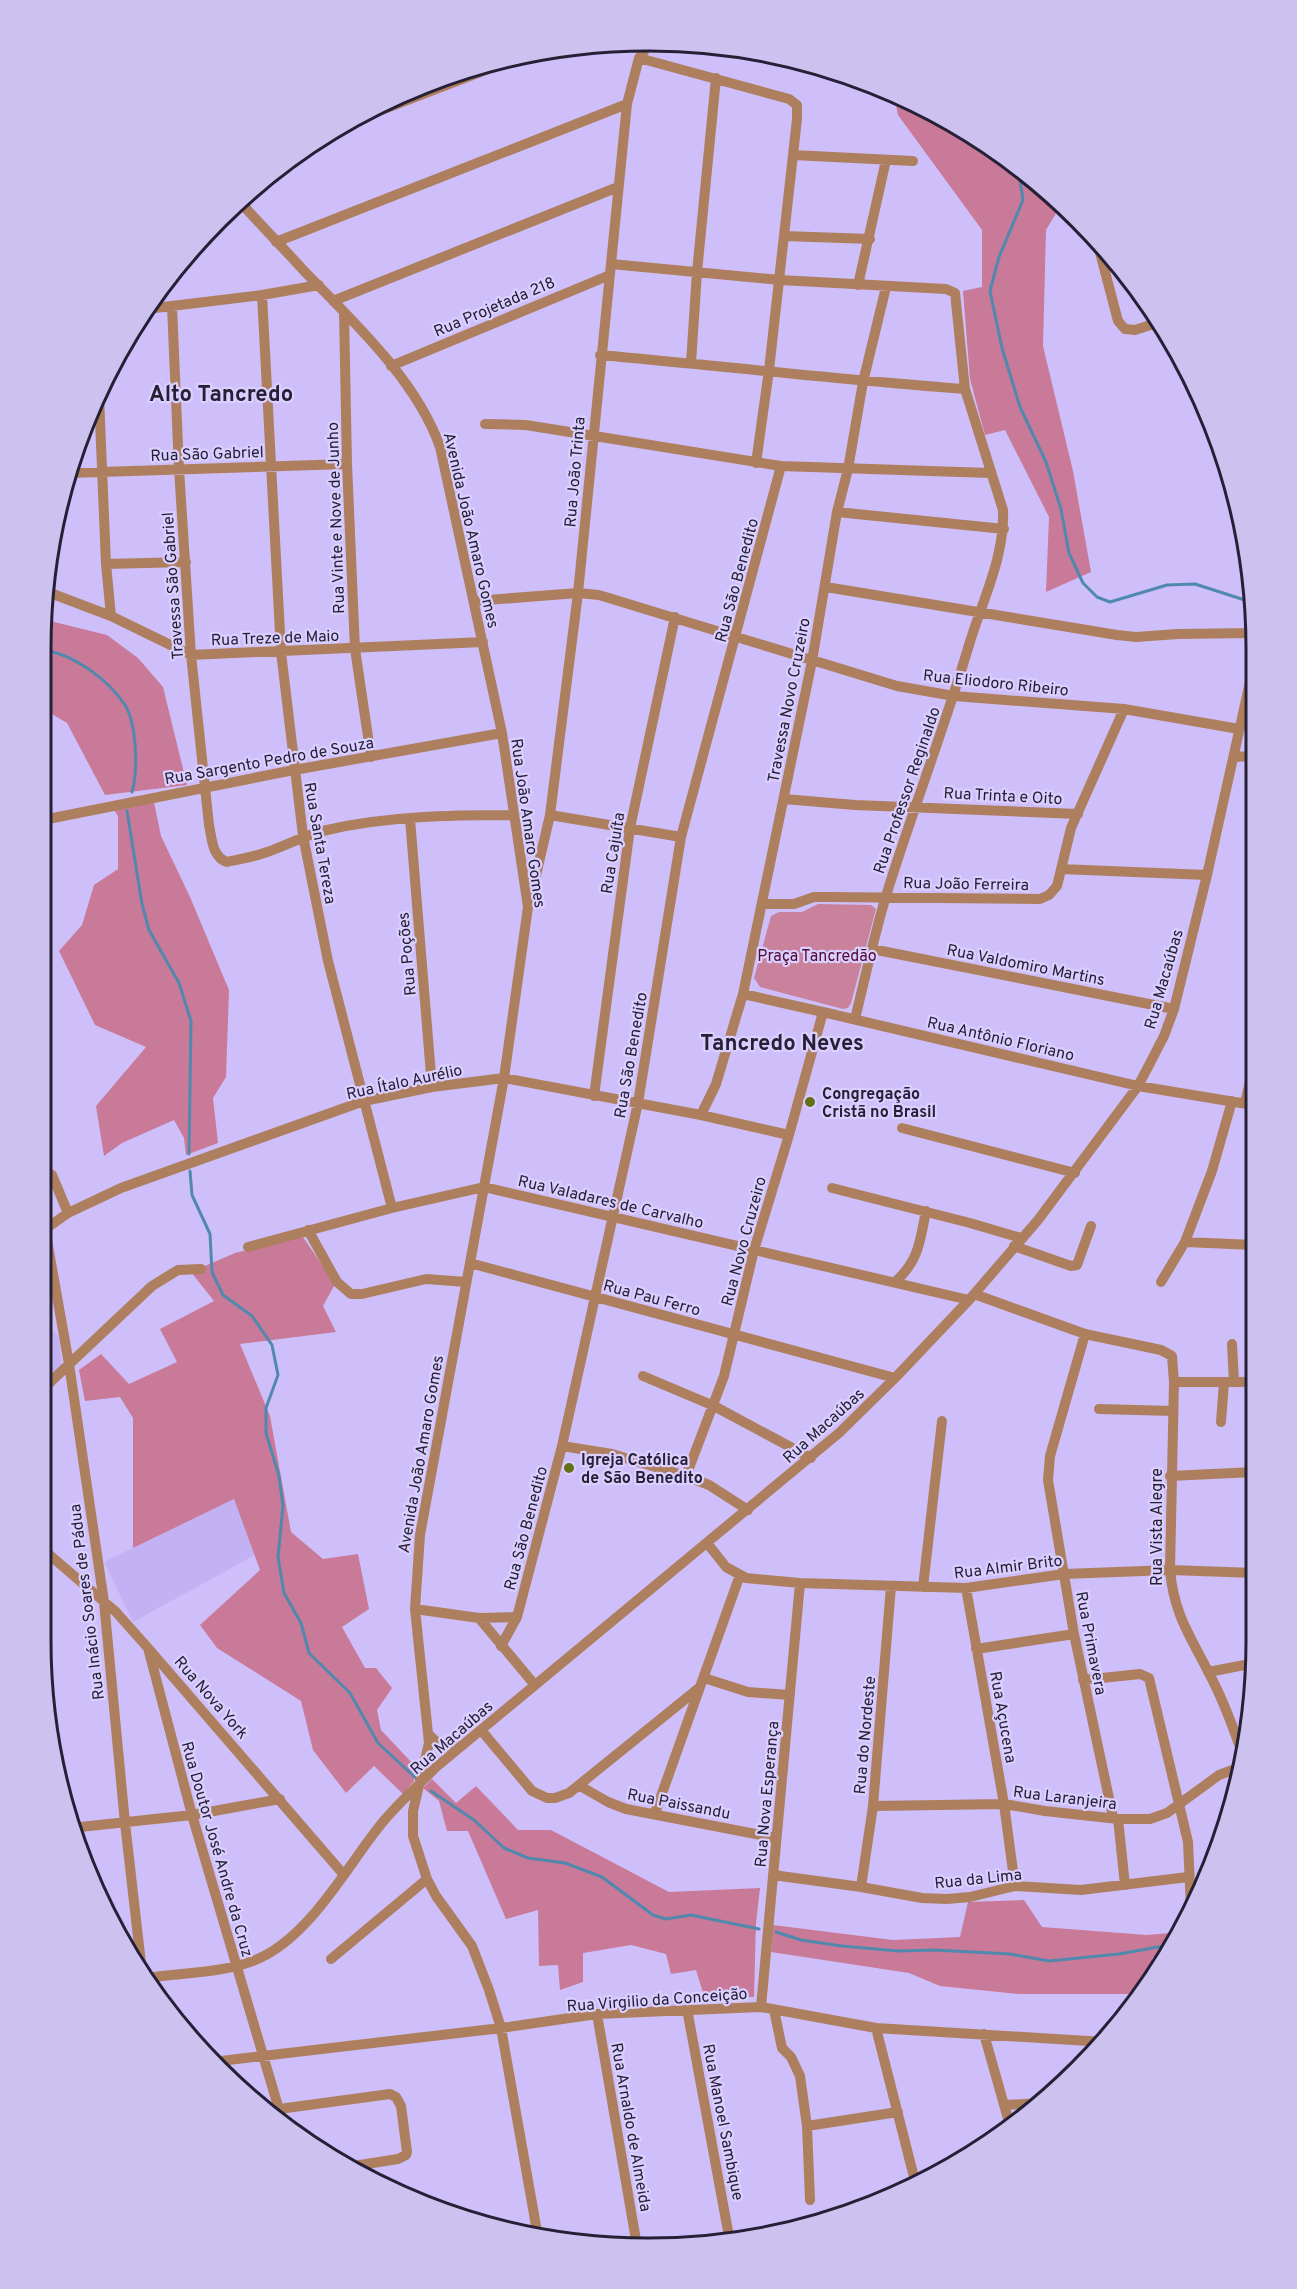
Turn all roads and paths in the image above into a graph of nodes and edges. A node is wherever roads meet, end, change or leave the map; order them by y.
1 (644, 51) edge
2 (639, 58) junction
3 (716, 78) junction
4 (627, 104) junction
5 (793, 155) junction
6 (886, 160) junction
7 (913, 160) dead end
8 (618, 187) junction
9 (247, 206) edge
10 (245, 208) edge
11 (249, 212) junction
12 (784, 236) junction
13 (870, 239) junction
14 (276, 242) junction
15 (1105, 263) edge
16 (610, 270) junction
17 (698, 272) junction
18 (780, 280) junction
19 (319, 285) junction
20 (858, 285) junction
21 (886, 287) junction
22 (262, 295) junction
23 (333, 301) junction
24 (172, 306) junction
25 (158, 308) edge
26 (344, 313) junction
27 (1150, 325) edge
28 (600, 355) junction
29 (691, 363) junction
30 (391, 366) junction
31 (769, 370) junction
32 (863, 382) junction
33 (965, 389) junction
34 (100, 412) edge
35 (485, 424) dead end
36 (593, 435) junction
37 (756, 463) junction
38 (347, 464) junction
39 (271, 466) junction
40 (781, 466) junction
41 (179, 469) junction
42 (848, 469) junction
43 (78, 472) edge
44 (102, 472) junction
45 (990, 473) junction
46 (837, 512) junction
47 (1004, 529) junction
48 (186, 562) junction
49 (106, 564) junction
50 (826, 587) junction
51 (578, 593) junction
52 (54, 594) edge
53 (474, 601) junction
54 (979, 612) junction
55 (111, 616) junction
56 (675, 617) junction
57 (1246, 633) edge
58 (736, 638) junction
59 (483, 642) junction
60 (355, 649) junction
61 (281, 652) junction
62 (191, 655) junction
63 (812, 661) junction
64 (954, 696) junction
65 (1246, 699) edge
66 (1124, 709) junction
67 (1239, 729) junction
68 (502, 733) junction
69 (1246, 756) edge
70 (371, 757) junction
71 (1234, 757) junction
72 (294, 770) junction
73 (206, 787) junction
74 (784, 799) junction
75 (917, 806) junction
76 (1078, 814) junction
77 (514, 815) junction
78 (550, 815) junction
79 (51, 818) edge
80 (410, 819) junction
81 (630, 828) junction
82 (303, 836) junction
83 (681, 837) junction
84 (1061, 869) junction
85 (1207, 875) junction
86 (886, 897) junction
87 (762, 903) junction
88 (528, 907) junction
89 (872, 949) junction
90 (743, 994) junction
91 (1174, 1009) junction
92 (823, 1011) junction
93 (855, 1019) junction
94 (504, 1078) junction
95 (1138, 1086) junction
96 (432, 1087) junction
97 (594, 1096) junction
98 (363, 1101) junction
99 (1232, 1101) junction
100 (638, 1103) junction
101 (1246, 1103) edge
102 (701, 1115) junction
103 (902, 1128) dead end
104 (789, 1135) junction
105 (51, 1173) edge
106 (1075, 1173) junction
107 (484, 1187) junction
108 (832, 1188) dead end
109 (393, 1208) junction
110 (926, 1211) junction
111 (68, 1213) junction
112 (612, 1217) junction
113 (51, 1225) edge
114 (1091, 1226) dead end
115 (308, 1230) junction
116 (1017, 1242) junction
117 (1185, 1242) junction
118 (1246, 1245) edge
119 (248, 1247) dead end
120 (754, 1250) junction
121 (51, 1263) edge
122 (470, 1263) junction
123 (201, 1269) dead end
124 (466, 1282) junction
125 (895, 1282) junction
126 (1161, 1282) dead end
127 (595, 1296) junction
128 (971, 1297) junction
129 (1085, 1334) junction
130 (734, 1335) junction
131 (1232, 1344) dead end
132 (1173, 1360) joint
133 (69, 1364) junction
134 (642, 1376) dead end
135 (895, 1378) junction
136 (51, 1381) edge
137 (1174, 1382) junction
138 (1229, 1382) junction
139 (1246, 1382) edge
140 (714, 1406) junction
141 (1099, 1409) dead end
142 (1173, 1411) junction
143 (942, 1421) dead end
144 (1221, 1422) dead end
145 (562, 1446) junction
146 (811, 1458) junction
147 (1246, 1472) edge
148 (686, 1476) junction
149 (1170, 1476) junction
150 (747, 1510) junction
151 (707, 1544) junction
152 (51, 1556) edge
153 (1170, 1570) junction
154 (1246, 1573) edge
155 (1064, 1574) junction
156 (740, 1575) junction
157 (800, 1583) junction
158 (891, 1586) junction
159 (923, 1587) junction
160 (966, 1588) junction
161 (104, 1602) junction
162 (415, 1609) junction
163 (517, 1617) junction
164 (479, 1618) junction
165 (1074, 1634) junction
166 (501, 1646) junction
167 (148, 1648) junction
168 (976, 1649) junction
169 (1245, 1665) edge
170 (1208, 1672) junction
171 (1083, 1680) junction
172 (701, 1683) junction
173 (534, 1684) junction
174 (790, 1695) junction
175 (481, 1730) junction
176 (428, 1734) junction
177 (1237, 1741) edge
178 (459, 1748) junction
179 (1232, 1770) edge
180 (419, 1785) junction
181 (580, 1786) junction
182 (280, 1799) junction
183 (1004, 1804) junction
184 (1178, 1805) junction
185 (873, 1806) junction
186 (655, 1813) junction
187 (192, 1815) junction
188 (1116, 1818) junction
189 (125, 1823) junction
190 (81, 1827) edge
191 (776, 1838) junction
192 (344, 1875) junction
193 (773, 1875) junction
194 (1188, 1877) junction
195 (427, 1879) junction
196 (1125, 1885) junction
197 (1015, 1886) junction
198 (861, 1887) junction
199 (1190, 1893) edge
200 (140, 1953) edge
201 (331, 1959) dead end
202 (236, 1966) junction
203 (155, 1977) edge
204 (761, 2007) junction
205 (687, 2009) junction
206 (774, 2010) junction
207 (597, 2014) junction
208 (501, 2028) junction
209 (876, 2028) junction
210 (984, 2034) junction
211 (1091, 2041) edge
212 (262, 2057) junction
213 (224, 2061) edge
214 (1025, 2104) edge
215 (1005, 2105) junction
216 (279, 2109) joint
217 (898, 2112) junction
218 (1008, 2118) edge
219 (807, 2126) junction
220 (362, 2164) edge
221 (914, 2176) edge
222 (810, 2200) dead end
223 (536, 2228) edge
224 (729, 2233) edge
225 (636, 2238) edge

1 - 2 street, Rua João Trinta
2 - 3 street
2 - 4 street, Rua João Trinta
3 - 5 street
3 - 17 street
4 - 8 street, Rua João Trinta
4 - 14 street
5 - 6 street
5 - 12 street
6 - 7 street
6 - 13 street
8 - 16 street, Rua João Trinta
8 - 23 street
9 - 11 street
10 - 11 street
11 - 14 street
12 - 13 street
12 - 18 street
13 - 20 street
14 - 19 street
15 - 27 street
16 - 17 street
16 - 28 street, Rua João Trinta
16 - 30 street, Rua Projetada 218
17 - 18 street
17 - 29 street
18 - 20 street
18 - 31 street
19 - 22 street
19 - 23 street, Avenida João Amaro Gomes
20 - 21 street
21 - 32 street, Travessa Novo Cruzeiro
21 - 33 street, Rua Professor Reginaldo
22 - 24 street
22 - 39 street, Rua Santa Tereza
23 - 26 street, Avenida João Amaro Gomes
24 - 25 street
24 - 41 street, Travessa São Gabriel
26 - 30 street, Avenida João Amaro Gomes
26 - 38 street, Rua Vinte e Nove de Junho
28 - 29 street
28 - 36 street, Rua João Trinta
29 - 31 street
30 - 53 street, Avenida João Amaro Gomes
31 - 32 street
31 - 37 street
32 - 33 street
32 - 42 street, Travessa Novo Cruzeiro
33 - 45 street, Rua Professor Reginaldo
34 - 44 street
35 - 36 street
36 - 37 street
36 - 51 street, Rua João Trinta
37 - 40 street
38 - 39 street, Rua São Gabriel
38 - 60 street, Rua Vinte e Nove de Junho
39 - 41 street, Rua São Gabriel
39 - 61 street, Rua Santa Tereza
40 - 42 street
40 - 58 street, Rua São Benedito
41 - 44 street, Rua São Gabriel
41 - 48 street, Travessa São Gabriel
42 - 45 street
42 - 46 street, Travessa Novo Cruzeiro
43 - 44 street, Rua São Gabriel
44 - 49 street
45 - 47 street, Rua Professor Reginaldo
46 - 47 street
46 - 50 street, Travessa Novo Cruzeiro
47 - 54 street, Rua Professor Reginaldo
48 - 49 street
48 - 62 street, Travessa São Gabriel
49 - 55 street
50 - 54 street
50 - 63 street, Travessa Novo Cruzeiro
51 - 53 street, Rua Eliodoro Ribeiro
51 - 56 street, Rua Eliodoro Ribeiro
51 - 78 street, Rua João Trinta
52 - 55 street, Rua Treze de Maio
53 - 59 street, Avenida João Amaro Gomes
54 - 57 street
54 - 64 street, Rua Professor Reginaldo
55 - 62 street, Rua Treze de Maio
56 - 58 street, Rua Eliodoro Ribeiro
56 - 81 street, Rua Cajuíta
58 - 63 street, Rua Eliodoro Ribeiro
58 - 83 street, Rua São Benedito
59 - 60 street, Rua Treze de Maio
59 - 68 street, Rua João Amaro Gomes
60 - 61 street, Rua Treze de Maio
60 - 70 street, Rua Vinte e Nove de Junho
61 - 62 street, Rua Treze de Maio
61 - 72 street, Rua Santa Tereza
62 - 73 street, Travessa São Gabriel
63 - 64 street, Rua Eliodoro Ribeiro
63 - 74 street, Travessa Novo Cruzeiro
64 - 66 street, Rua Eliodoro Ribeiro
64 - 75 street, Rua Professor Reginaldo
65 - 67 street, Rua Macaúbas
66 - 67 street, Rua Eliodoro Ribeiro
66 - 76 street
67 - 71 street, Rua Macaúbas
68 - 70 street, Rua Sargento Pedro de Souza
68 - 77 street, Rua João Amaro Gomes
69 - 71 street
70 - 72 street, Rua Sargento Pedro de Souza
71 - 85 street, Rua Macaúbas
72 - 73 street, Rua Sargento Pedro de Souza
72 - 82 street, Rua Santa Tereza
73 - 79 street, Rua Sargento Pedro de Souza
73 - 82 street, Travessa São Gabriel
74 - 75 street, Rua Trinta e Oito
74 - 87 street, Travessa Novo Cruzeiro
75 - 76 street, Rua Trinta e Oito
75 - 86 street, Rua Professor Reginaldo
76 - 84 street
77 - 80 street
77 - 88 street, Rua João Amaro Gomes
78 - 81 street
78 - 88 street, Rua João Trinta
80 - 82 street
80 - 96 street, Rua Poções
81 - 83 street
81 - 97 street, Rua Cajuíta
82 - 98 street, Rua Santa Tereza
83 - 100 street, Rua São Benedito
84 - 85 street
84 - 86 street, Rua João Ferreira
85 - 91 street, Rua Macaúbas
86 - 87 street, Rua João Ferreira
86 - 89 street, Rua Professor Reginaldo
87 - 90 street, Travessa Novo Cruzeiro
88 - 94 street, Rua João Amaro Gomes
89 - 91 street, Rua Valdomiro Martins
89 - 93 street, Rua Professor Reginaldo
90 - 92 street, Rua Antônio Floriano
90 - 102 street, Travessa Novo Cruzeiro
91 - 95 street, Rua Macaúbas
92 - 93 street, Rua Antônio Floriano
92 - 104 street, Rua Novo Cruzeiro
93 - 95 street, Rua Antônio Floriano
94 - 96 street, Rua Ítalo Aurélio
94 - 97 street, Rua Ítalo Aurélio
94 - 107 street, Rua João Amaro Gomes
95 - 99 street, Rua Antônio Floriano
95 - 106 street, Rua Macaúbas
96 - 98 street, Rua Ítalo Aurélio
97 - 100 street, Rua Ítalo Aurélio
98 - 109 street, Rua Santa Tereza
98 - 111 street, Rua Ítalo Aurélio
99 - 101 street, Rua Antônio Floriano
99 - 117 street
100 - 102 street, Rua Ítalo Aurélio
100 - 112 street, Rua São Benedito
102 - 104 street, Rua Ítalo Aurélio
103 - 106 street
104 - 120 street, Rua Novo Cruzeiro
105 - 111 street
106 - 116 street, Rua Macaúbas
107 - 109 street, Rua Valadares de Carvalho
107 - 112 street, Rua Valadares de Carvalho
107 - 122 street, Avenida João Amaro Gomes
108 - 110 street
109 - 115 street, Rua Valadares de Carvalho
110 - 116 street
110 - 125 street
111 - 113 street, Rua Ítalo Aurélio
112 - 120 street, Rua Valadares de Carvalho
112 - 127 street, Rua São Benedito
114 - 116 street
115 - 119 street, Rua Valadares de Carvalho
115 - 124 street
116 - 128 street, Rua Macaúbas
117 - 118 street
117 - 126 street
120 - 125 street, Rua Valadares de Carvalho
120 - 130 street, Rua Novo Cruzeiro
121 - 133 street, Rua Inácio Soares de Pádua
122 - 124 street, Avenida João Amaro Gomes
122 - 127 street, Rua Pau Ferro
123 - 133 street
124 - 162 street, Avenida João Amaro Gomes
125 - 128 street, Rua Valadares de Carvalho
127 - 130 street, Rua Pau Ferro
127 - 145 street, Rua São Benedito
128 - 129 street, Rua Valadares de Carvalho
128 - 135 street, Rua Macaúbas
129 - 132 street, Rua Valadares de Carvalho
129 - 155 street, Rua Primavera
130 - 135 street, Rua Pau Ferro
130 - 140 street, Rua Novo Cruzeiro
131 - 138 street
132 - 137 street, Rua Vista Alegre
133 - 136 street
133 - 161 street, Rua Inácio Soares de Pádua
134 - 140 street
135 - 146 street, Rua Macaúbas
137 - 138 street
137 - 142 street, Rua Vista Alegre
138 - 139 street
138 - 144 street
140 - 146 street
140 - 148 street, Rua Novo Cruzeiro
141 - 142 street
142 - 149 street, Rua Vista Alegre
143 - 159 street
145 - 148 street
145 - 163 street, Rua São Benedito
146 - 150 street, Rua Macaúbas
147 - 149 street
148 - 150 street
149 - 153 street, Rua Vista Alegre
150 - 151 street, Rua Macaúbas
151 - 156 street, Rua Almir Brito
151 - 173 street, Rua Macaúbas
152 - 161 street, Rua Nova York
153 - 154 street, Rua Almir Brito
153 - 155 street, Rua Almir Brito
153 - 170 street, Rua Vista Alegre
155 - 160 street, Rua Almir Brito
155 - 165 street, Rua Primavera
156 - 157 street, Rua Almir Brito
156 - 172 street
157 - 158 street, Rua Almir Brito
157 - 174 street, Rua Nova Esperança
158 - 159 street, Rua Almir Brito
158 - 185 street, Rua do Nordeste
159 - 160 street, Rua Almir Brito
160 - 168 street, Rua Açucena
161 - 167 street, Rua Nova York
161 - 189 street, Rua Inácio Soares de Pádua
162 - 164 street
162 - 176 street, Avenida João Amaro Gomes
163 - 164 street
163 - 166 street, Rua São Benedito
164 - 166 street
165 - 168 street
165 - 171 street, Rua Primavera
166 - 173 street
167 - 182 street, Rua Nova York
167 - 187 street, Rua Doutor José Andre da Cruz
168 - 183 street, Rua Açucena
169 - 170 street
170 - 177 street, Rua Vista Alegre
171 - 184 street
171 - 188 street, Rua Primavera
172 - 174 street
172 - 181 street
172 - 186 street
173 - 175 street, Rua Macaúbas
174 - 191 street, Rua Nova Esperança
175 - 178 street, Rua Macaúbas
175 - 181 street
176 - 178 street
176 - 180 street, Avenida João Amaro Gomes
178 - 180 street, Rua Macaúbas
179 - 184 street, Rua Laranjeira
180 - 192 street, Rua Macaúbas
180 - 195 street, Avenida João Amaro Gomes
181 - 186 street, Rua Paissandu
182 - 187 street
182 - 192 street, Rua Nova York
183 - 185 street, Rua Laranjeira
183 - 188 street, Rua Laranjeira
183 - 197 street, Rua Açucena
184 - 188 street, Rua Laranjeira
184 - 194 street
185 - 198 street, Rua do Nordeste
186 - 191 street, Rua Paissandu
187 - 189 street
187 - 202 street, Rua Doutor José Andre da Cruz
188 - 196 street, Rua Primavera
189 - 190 street
189 - 200 street, Rua Inácio Soares de Pádua
191 - 193 street, Rua Nova Esperança
192 - 202 street, Rua Macaúbas
193 - 198 street, Rua da Lima
193 - 204 street, Rua Nova Esperança
194 - 196 street, Rua da Lima
194 - 199 street
195 - 201 street
195 - 208 street, Avenida João Amaro Gomes
196 - 197 street, Rua da Lima
197 - 198 street, Rua da Lima
202 - 203 street, Rua Macaúbas
202 - 212 street, Rua Doutor José Andre da Cruz
204 - 205 street, Rua Virgilio da Conceição
204 - 206 street, Rua Virgilio da Conceição
205 - 207 street, Rua Virgilio da Conceição
205 - 224 street, Rua Manoel Sambique
206 - 209 street, Rua Virgilio da Conceição
206 - 219 street
207 - 208 street, Rua Virgilio da Conceição
207 - 225 street, Rua Arnaldo de Almeida
208 - 212 street, Rua Virgilio da Conceição
208 - 223 street
209 - 210 street, Rua Virgilio da Conceição
209 - 217 street
210 - 211 street, Rua Virgilio da Conceição
210 - 215 street
212 - 213 street, Rua Virgilio da Conceição
212 - 216 street, Rua Doutor José Andre da Cruz
214 - 215 street
215 - 218 street
216 - 220 street
217 - 219 street
217 - 221 street
219 - 222 street

